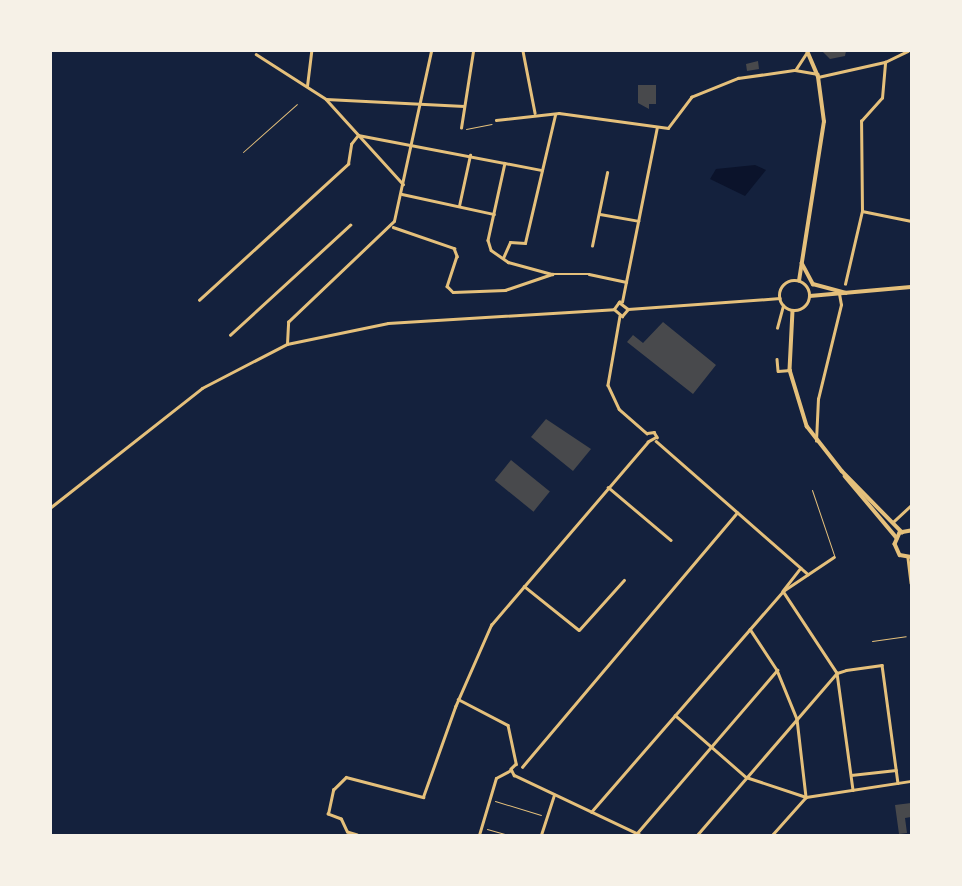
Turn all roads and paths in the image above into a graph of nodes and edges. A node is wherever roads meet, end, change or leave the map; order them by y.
1 (311, 51) edge
2 (430, 51) edge
3 (473, 51) edge
4 (523, 51) edge
5 (807, 51) edge
6 (908, 51) edge
7 (256, 54) dead end
8 (885, 62) junction
9 (795, 70) junction
10 (818, 75) junction
11 (307, 86) junction
12 (326, 99) junction
13 (420, 102) junction
14 (297, 104) dead end
15 (464, 106) junction
16 (535, 113) junction
17 (555, 115) junction
18 (496, 120) joint
19 (657, 126) junction
20 (461, 128) joint
21 (358, 135) junction
22 (411, 144) junction
23 (243, 152) dead end
24 (470, 155) junction
25 (505, 163) junction
26 (542, 170) junction
27 (607, 173) dead end
28 (403, 184) junction
29 (402, 194) junction
30 (459, 206) junction
31 (862, 211) junction
32 (494, 214) junction
33 (599, 214) junction
34 (911, 221) edge
35 (638, 222) junction
36 (350, 225) dead end
37 (391, 227) junction
38 (592, 246) dead end
39 (503, 258) junction
40 (802, 260) junction
41 (552, 274) junction
42 (799, 281) junction
43 (626, 282) junction
44 (845, 284) dead end
45 (911, 287) edge
46 (839, 294) junction
47 (848, 294) junction
48 (810, 296) junction
49 (780, 298) junction
50 (199, 300) dead end
51 (621, 302) junction
52 (783, 306) junction
53 (614, 309) junction
54 (628, 309) junction
55 (793, 311) junction
56 (620, 316) junction
57 (777, 328) dead end
58 (229, 335) dead end
59 (287, 344) junction
60 (777, 359) dead end
61 (790, 370) junction
62 (647, 433) junction
63 (656, 441) junction
64 (816, 441) junction
65 (648, 442) junction
66 (842, 471) junction
67 (608, 487) junction
68 (812, 490) dead end
69 (911, 505) edge
70 (51, 507) edge
71 (737, 513) junction
72 (892, 523) junction
73 (911, 531) edge
74 (902, 532) junction
75 (897, 538) junction
76 (671, 540) dead end
77 (834, 557) joint
78 (909, 558) edge
79 (801, 568) junction
80 (808, 574) junction
81 (624, 580) dead end
82 (911, 583) edge
83 (524, 586) junction
84 (783, 591) junction
85 (750, 629) junction
86 (906, 636) dead end
87 (872, 641) dead end
88 (778, 670) junction
89 (837, 673) junction
90 (458, 699) junction
91 (675, 715) junction
92 (797, 719) junction
93 (711, 747) junction
94 (516, 764) junction
95 (522, 767) junction
96 (511, 770) junction
97 (896, 770) junction
98 (520, 774) junction
99 (851, 775) junction
100 (746, 777) junction
101 (911, 781) edge
102 (898, 783) junction
103 (853, 790) junction
104 (554, 794) junction
105 (806, 797) junction
106 (493, 800) dead end
107 (592, 811) junction
108 (547, 817) junction
109 (485, 828) dead end
110 (639, 834) edge
111 (357, 835) edge
112 (479, 835) edge
113 (508, 835) edge
114 (541, 835) edge
115 (696, 835) edge
116 (772, 835) edge

1 - 11 street
2 - 13 street
3 - 15 street
4 - 16 street
5 - 9 street
5 - 10 main road
6 - 8 street
7 - 11 street
8 - 10 street
8 - 31 street
9 - 10 street
9 - 19 street
10 - 40 main road
11 - 12 street
12 - 13 street
12 - 21 street
13 - 15 street
13 - 22 street
14 - 23 lane
15 - 20 street
16 - 17 street
16 - 18 street
17 - 19 street
17 - 26 street
18 - 20 path
19 - 35 street
21 - 22 street
21 - 28 street
21 - 50 street
22 - 24 street
22 - 28 street
24 - 25 street
24 - 30 street
25 - 26 street
25 - 32 street
26 - 39 street
27 - 33 street
28 - 29 street
29 - 30 street
29 - 37 street
30 - 32 street
31 - 34 street
31 - 44 street
32 - 39 street
33 - 35 street
33 - 38 street
35 - 43 street
36 - 58 street
37 - 41 street
37 - 59 street
39 - 41 street
40 - 42 main road
40 - 47 main road
41 - 43 street
42 - 48 main road
42 - 49 main road
43 - 51 street
45 - 47 main road
46 - 47 main road
46 - 48 main road
46 - 64 street
48 - 55 main road
49 - 52 main road
49 - 54 street
51 - 53 street
51 - 54 street
52 - 55 main road
52 - 57 street
53 - 56 street
53 - 59 street
54 - 56 street
55 - 61 main road
56 - 62 street
59 - 70 street
60 - 61 street
61 - 64 main road
62 - 63 street
62 - 65 street
63 - 65 street
63 - 71 street
64 - 66 main road
65 - 67 street
66 - 72 main road
66 - 75 main road
67 - 76 street
67 - 83 street
68 - 77 lane
69 - 72 street
71 - 79 street
71 - 95 street
72 - 74 main road
73 - 74 main road
74 - 75 main road
75 - 78 main road
77 - 80 street
78 - 82 street
79 - 80 street
79 - 84 street
80 - 84 street
81 - 83 street
83 - 90 street
84 - 85 street
84 - 89 street
85 - 88 street
85 - 91 street
86 - 87 lane
88 - 92 street
88 - 93 street
89 - 92 street
89 - 97 street
89 - 99 street
90 - 94 street
90 - 111 street
91 - 93 street
91 - 107 street
92 - 100 street
92 - 105 street
93 - 100 street
93 - 110 street
94 - 95 street
94 - 96 street
95 - 98 street
96 - 98 street
96 - 112 street
97 - 99 street
97 - 102 street
98 - 104 street
99 - 103 street
100 - 105 street
100 - 115 street
101 - 102 street
102 - 103 street
103 - 105 street
104 - 107 street
104 - 108 street
105 - 116 street
106 - 108 path
107 - 110 street
108 - 114 street
109 - 113 path

